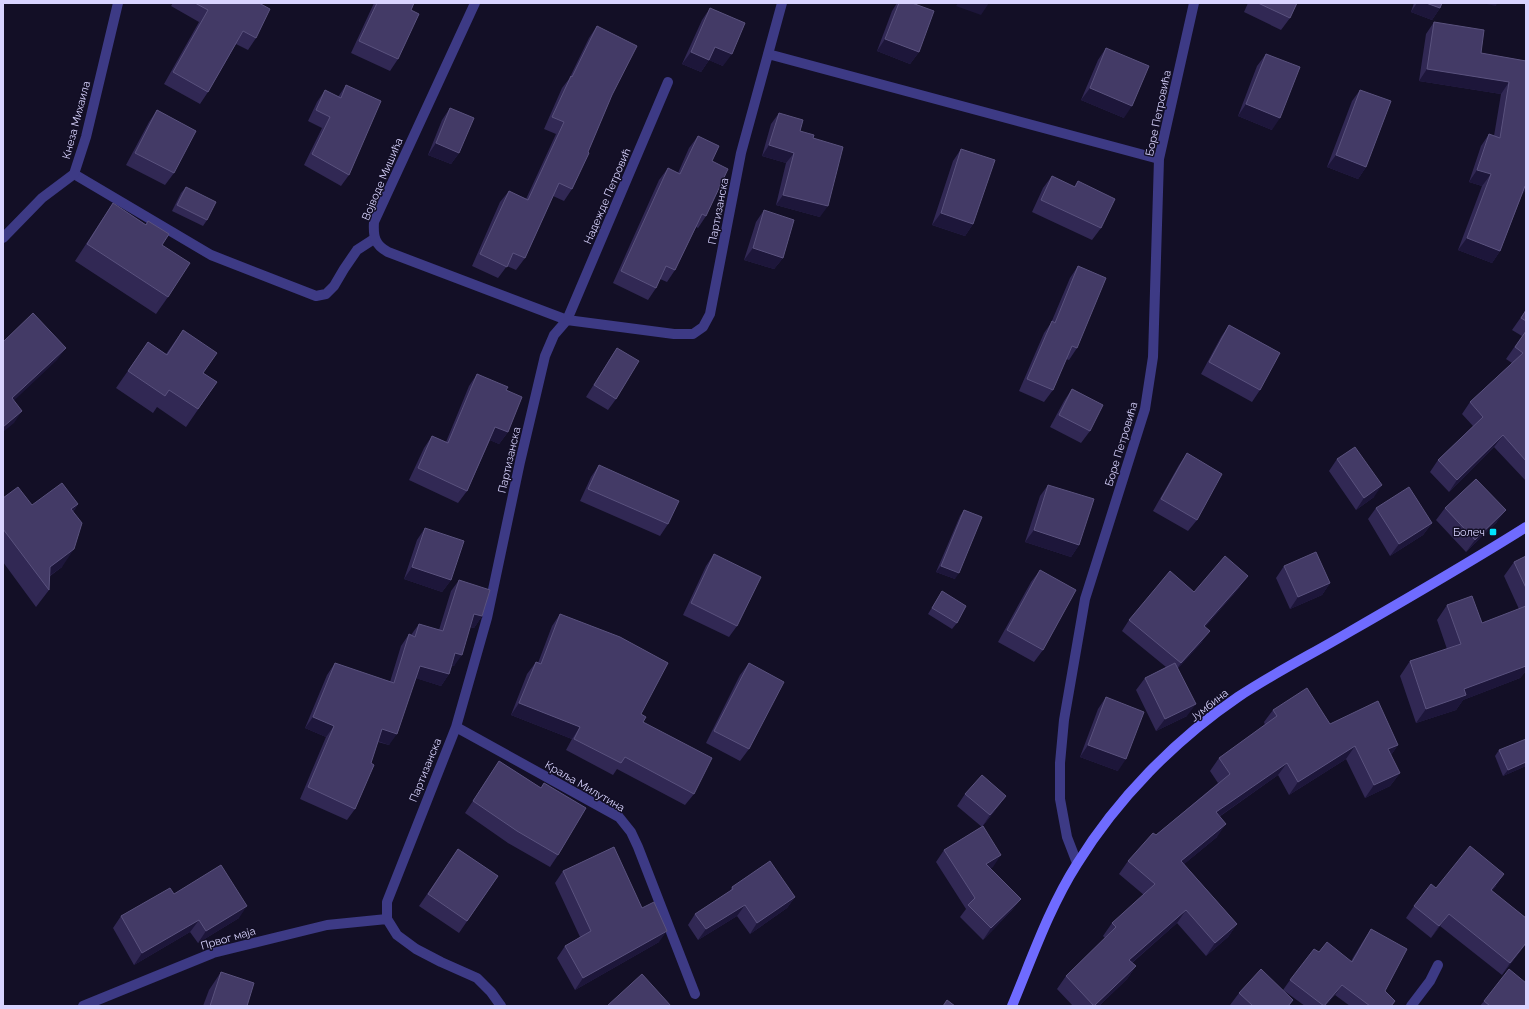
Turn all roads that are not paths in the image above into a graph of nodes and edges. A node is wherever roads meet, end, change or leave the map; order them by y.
1 (118, 3) edge
2 (475, 3) edge
3 (782, 3) edge
4 (1194, 3) edge
5 (768, 54) junction
6 (668, 82) dead end
7 (1159, 159) junction
8 (74, 174) junction
9 (3, 238) edge
10 (374, 239) junction
11 (567, 320) junction
12 (1526, 527) edge
13 (456, 726) junction
14 (1077, 863) junction
15 (387, 919) junction
16 (1438, 965) dead end
17 (695, 994) dead end
18 (82, 1006) edge
19 (500, 1006) edge
20 (1012, 1006) edge
21 (1411, 1006) edge

1 - 8 street, Кнеза Михаила
2 - 10 street, Војводе Мишића
3 - 5 street, Партизанска
4 - 7 street, Боре Петровића
5 - 7 street
5 - 11 street, Партизанска
6 - 11 street, Надежде Петровић
7 - 14 street, Боре Петровића
8 - 9 street, Кнеза Михаила
8 - 10 street
10 - 11 street
11 - 13 street, Партизанска
12 - 14 street, Јумбина
13 - 15 street, Партизанска
13 - 17 street, Краља Милутина
14 - 20 street, Јумбина
15 - 18 street, Првог маја
15 - 19 street
16 - 21 street

